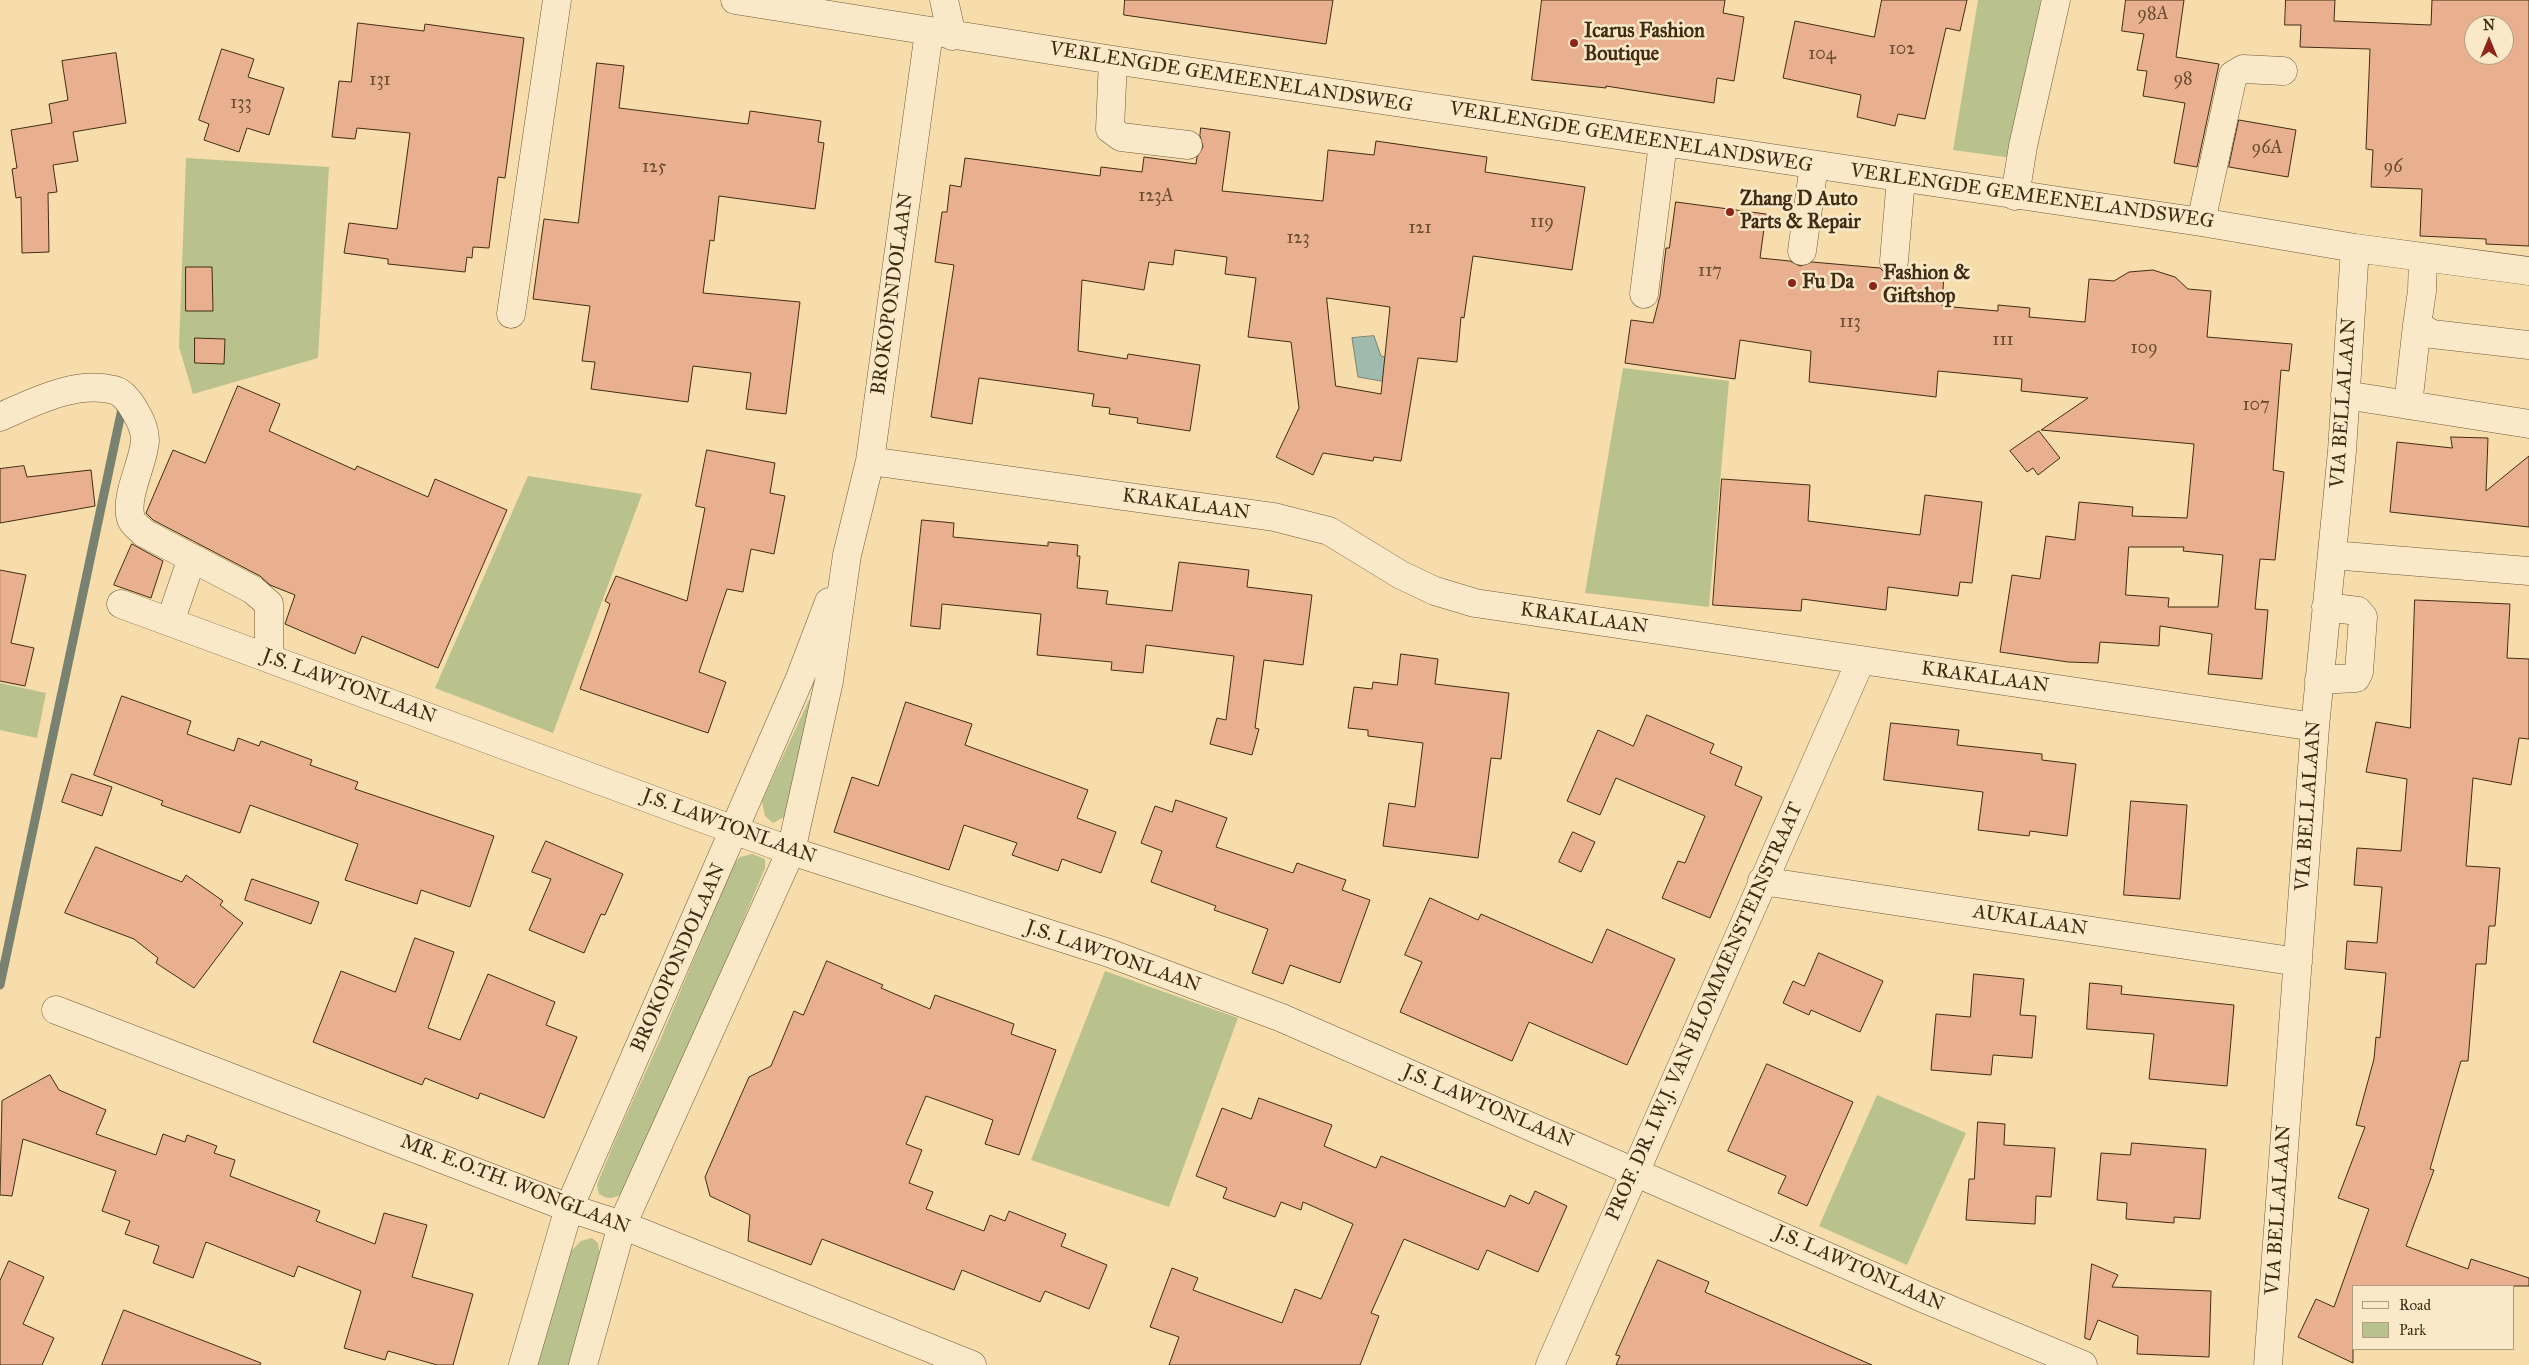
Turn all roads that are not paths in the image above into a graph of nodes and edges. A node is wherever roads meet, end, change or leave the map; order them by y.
1 (557, 0) edge
2 (735, 0) edge
3 (944, 0) edge
4 (2056, 0) edge
5 (829, 7) edge
6 (941, 34) junction
7 (1113, 60) junction
8 (2283, 71) dead end
9 (1662, 143) junction
10 (1188, 145) dead end
11 (1814, 165) junction
12 (1900, 178) junction
13 (2015, 196) junction
14 (2201, 222) junction
15 (2355, 248) junction
16 (1802, 251) dead end
17 (2423, 257) junction
18 (1894, 262) dead end
19 (2529, 271) edge
20 (1644, 294) dead end
21 (511, 314) dead end
22 (2417, 325) junction
23 (2529, 345) edge
24 (2345, 395) junction
25 (2408, 405) junction
26 (0, 417) edge
27 (2529, 424) edge
28 (870, 461) junction
29 (847, 555) junction
30 (2332, 555) junction
31 (192, 558) junction
32 (2529, 571) edge
33 (121, 604) dead end
34 (2326, 607) junction
35 (170, 622) junction
36 (269, 658) junction
37 (1861, 660) junction
38 (2319, 680) junction
39 (2315, 727) junction
40 (735, 829) junction
41 (791, 851) junction
42 (1762, 881) junction
43 (2298, 962) junction
44 (56, 1010) dead end
45 (1634, 1171) junction
46 (569, 1208) junction
47 (622, 1226) junction
48 (523, 1365) edge
49 (583, 1365) edge
50 (972, 1365) edge
51 (1550, 1365) edge
52 (2083, 1365) edge
53 (2268, 1365) edge

1 - 21 street
2 - 5 street, VERLENGDE GEMEENELANDSWEG
3 - 6 street
4 - 13 street
5 - 6 street, VERLENGDE GEMEENELANDSWEG
6 - 7 street, VERLENGDE GEMEENELANDSWEG
6 - 28 street, BROKOPONDOLAAN
7 - 9 street, VERLENGDE GEMEENELANDSWEG
7 - 10 street
8 - 14 street
9 - 11 street, VERLENGDE GEMEENELANDSWEG
9 - 20 street
11 - 12 street, VERLENGDE GEMEENELANDSWEG
11 - 16 street
12 - 13 street, VERLENGDE GEMEENELANDSWEG
12 - 18 street
13 - 14 street, VERLENGDE GEMEENELANDSWEG
14 - 15 street, VERLENGDE GEMEENELANDSWEG
15 - 17 street, VERLENGDE GEMEENELANDSWEG
15 - 24 street, VIA BELLALAAN
17 - 19 street, VERLENGDE GEMEENELANDSWEG
17 - 22 street
22 - 23 street
22 - 25 street
24 - 25 street
24 - 30 street, VIA BELLALAAN
25 - 27 street
26 - 31 street
28 - 29 street, BROKOPONDOLAAN
28 - 37 street, KRAKALAAN
29 - 40 street, BROKOPONDOLAAN
29 - 41 street, BROKOPONDOLAAN
30 - 32 street
30 - 34 street, VIA BELLALAAN
31 - 35 street
31 - 36 street
33 - 35 street, J.S. LAWTONLAAN
34 - 38 street, VIA BELLALAAN
34 - 38 street
35 - 36 street, J.S. LAWTONLAAN
36 - 40 street, J.S. LAWTONLAAN
37 - 39 street, KRAKALAAN
37 - 42 street, PROF. DR. I.W.J. VAN BLOMMENSTEINSTRAAT
38 - 39 street, VIA BELLALAAN
39 - 43 street, VIA BELLALAAN
40 - 41 street, J.S. LAWTONLAAN
40 - 46 street, BROKOPONDOLAAN
41 - 45 street, J.S. LAWTONLAAN
41 - 47 street, BROKOPONDOLAAN
42 - 43 street, AUKALAAN
42 - 45 street, PROF. DR. I.W.J. VAN BLOMMENSTEINSTRAAT
43 - 53 street, VIA BELLALAAN
44 - 46 street, MR. E.O.TH. WONGLAAN
45 - 51 street, PROF. DR. I.W.J. VAN BLOMMENSTEINSTRAAT
45 - 52 street, J.S. LAWTONLAAN
46 - 47 street, MR. E.O.TH. WONGLAAN
46 - 48 street, BROKOPONDOLAAN
47 - 49 street, BROKOPONDOLAAN
47 - 50 street, MR. E.O.TH. WONGLAAN

